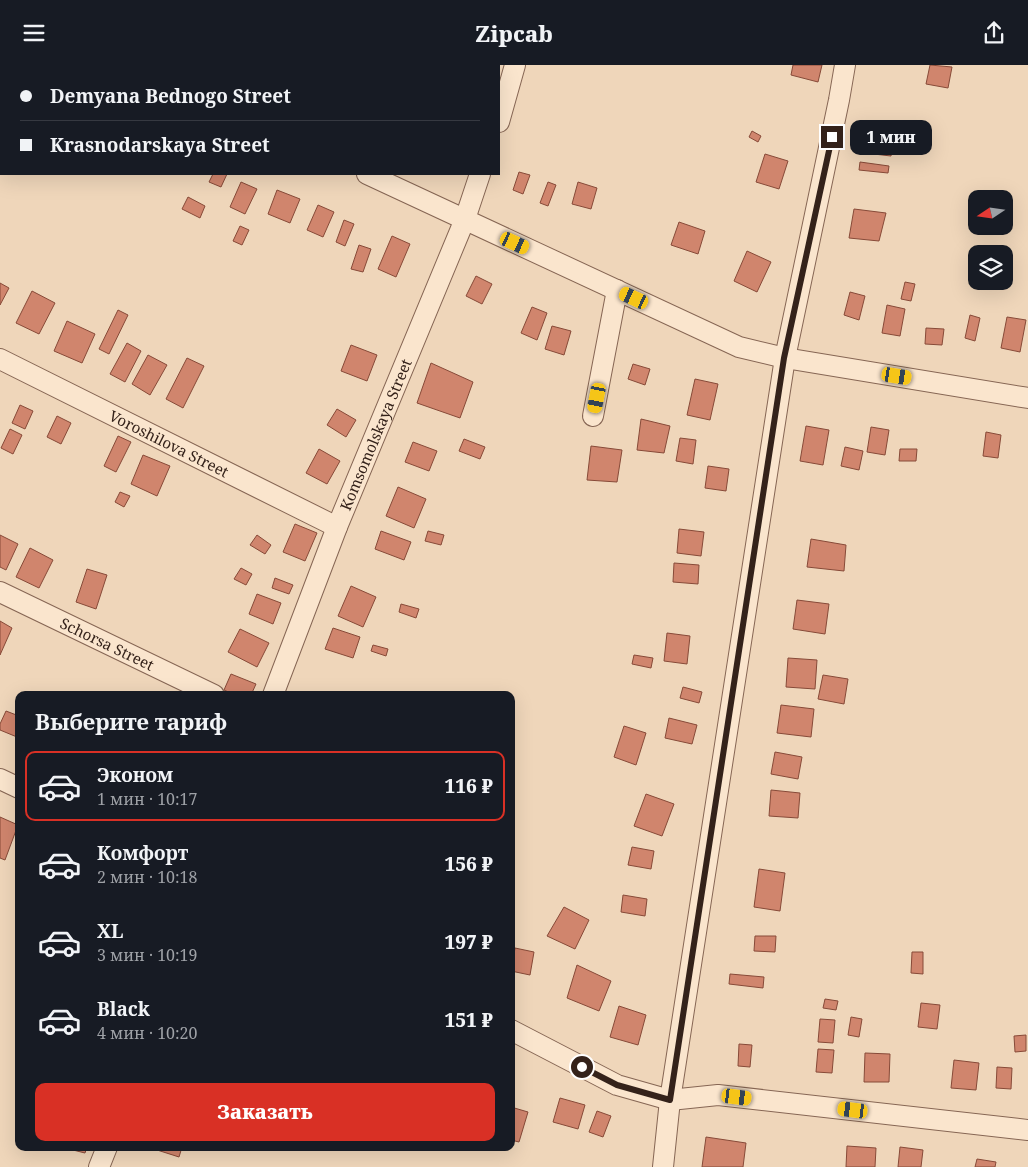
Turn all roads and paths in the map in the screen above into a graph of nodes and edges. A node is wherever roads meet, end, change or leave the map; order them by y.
1 (515, 65) edge
2 (845, 65) edge
3 (500, 118) edge
4 (369, 175) edge
5 (480, 175) edge
6 (464, 219) junction
7 (617, 290) junction
8 (784, 358) junction
9 (0, 359) edge
10 (1028, 398) edge
11 (594, 416) dead end
12 (337, 527) junction
13 (0, 592) edge
14 (206, 691) edge
15 (275, 691) edge
16 (0, 779) edge
17 (15, 786) edge
18 (515, 1032) edge
19 (670, 1100) junction
20 (1028, 1130) edge
21 (105, 1151) edge
22 (99, 1167) edge
23 (663, 1167) edge

1 - 3 street
2 - 8 street
4 - 6 street
5 - 6 street, Komsomolskaya Street
6 - 7 street
6 - 12 street, Komsomolskaya Street
7 - 8 street
7 - 11 street
8 - 10 street
8 - 19 street
9 - 12 street, Voroshilova Street
12 - 15 street, Komsomolskaya Street
13 - 14 street, Schorsa Street
16 - 17 street
18 - 19 street
19 - 20 street
19 - 23 street
21 - 22 street

